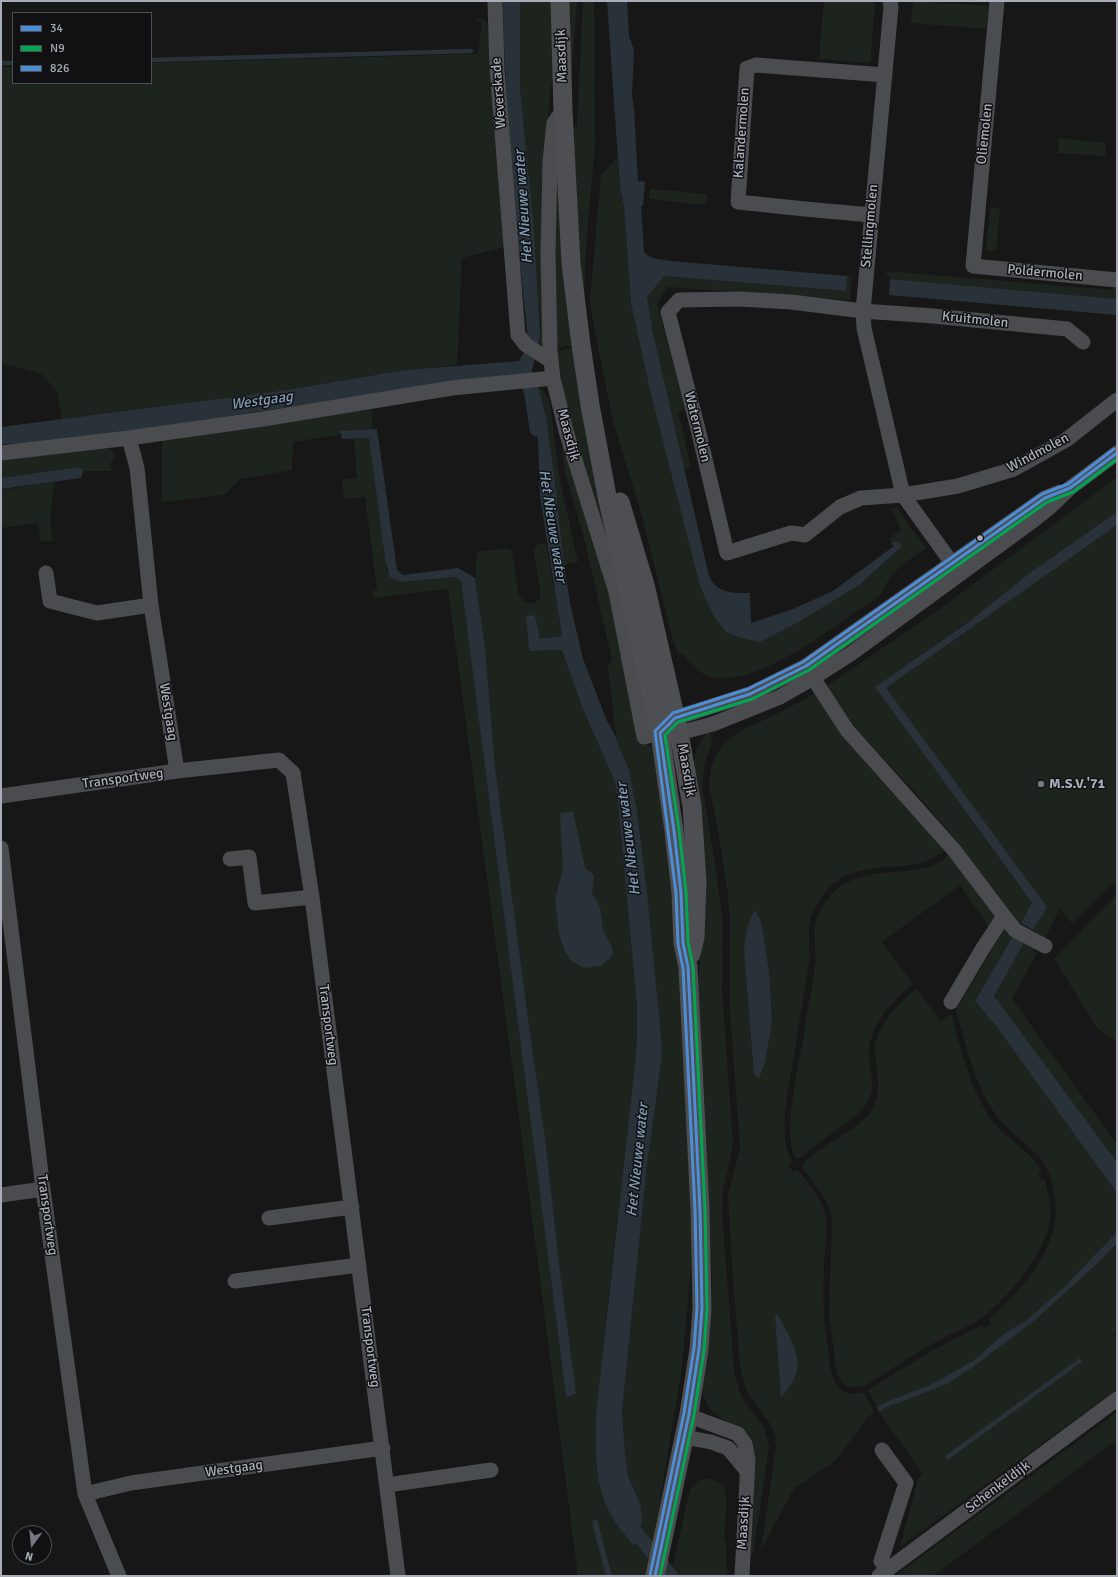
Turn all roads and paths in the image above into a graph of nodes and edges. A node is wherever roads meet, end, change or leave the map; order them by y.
1 (495, 1) edge
2 (560, 1) edge
3 (890, 1) edge
4 (997, 1) edge
5 (885, 75) junction
6 (563, 110) junction
7 (871, 215) junction
8 (973, 266) joint
9 (1117, 280) edge
10 (863, 311) junction
11 (1083, 342) dead end
12 (541, 352) junction
13 (553, 378) junction
14 (1117, 400) edge
15 (129, 438) junction
16 (1, 453) edge
17 (1117, 453) edge
18 (602, 463) junction
19 (903, 495) junction
20 (956, 568) junction
21 (46, 573) dead end
22 (151, 605) junction
23 (810, 672) junction
24 (677, 726) junction
25 (660, 733) junction
26 (177, 771) junction
27 (1, 796) edge
28 (1, 848) edge
29 (230, 859) dead end
30 (312, 897) junction
31 (1004, 916) junction
32 (1045, 946) dead end
33 (688, 967) junction
34 (951, 1002) dead end
35 (43, 1189) junction
36 (1, 1195) edge
37 (352, 1207) junction
38 (269, 1218) dead end
39 (359, 1265) junction
40 (235, 1281) dead end
41 (1117, 1399) edge
42 (689, 1414) junction
43 (684, 1437) junction
44 (383, 1448) junction
45 (882, 1450) dead end
46 (491, 1470) dead end
47 (747, 1471) junction
48 (387, 1485) junction
49 (85, 1494) junction
50 (656, 1573) edge
51 (883, 1573) edge
52 (119, 1576) edge
53 (398, 1576) edge
54 (742, 1576) edge

1 - 12 street, Weverskade
2 - 6 main road, Maasdijk
3 - 5 street, Stellingmolen
4 - 8 street, Oliemolen
5 - 7 street, Stellingmolen
5 - 7 street, Kalandermolen
6 - 12 street, Maasdijk
6 - 18 main road, Maasdijk
7 - 10 street, Stellingmolen
8 - 9 street, Poldermolen
10 - 11 street, Kruitmolen
10 - 19 street, Stellingmolen
10 - 19 street, Watermolen
12 - 13 street, Maasdijk
13 - 15 street
13 - 25 street, Maasdijk
14 - 19 street, Windmolen
15 - 16 street
15 - 22 street, Westgaag
17 - 20 street
18 - 24 main road, Maasdijk
18 - 25 main road, Maasdijk
19 - 20 street, Stellingmolen
20 - 23 street
21 - 22 street
22 - 26 street, Westgaag
23 - 24 street
23 - 31 street
24 - 25 street
24 - 33 main road, Maasdijk
25 - 33 main road, Maasdijk
26 - 27 street, Transportweg
26 - 30 street, Transportweg
28 - 35 street, Transportweg
29 - 30 street
30 - 37 street, Transportweg
31 - 32 street
31 - 34 street
33 - 42 main road, Maasdijk
35 - 36 street
35 - 49 street, Transportweg
37 - 38 street
37 - 39 street, Transportweg
39 - 40 street
39 - 44 street, Transportweg
41 - 51 street, Schenkeldijk
42 - 43 main road
42 - 47 street, Maasdijk
43 - 47 street
43 - 50 main road
44 - 48 street, Transportweg
44 - 49 street, Westgaag
45 - 51 street
46 - 48 street
47 - 54 street, Maasdijk
48 - 53 street, Transportweg
49 - 52 street, Transportweg

